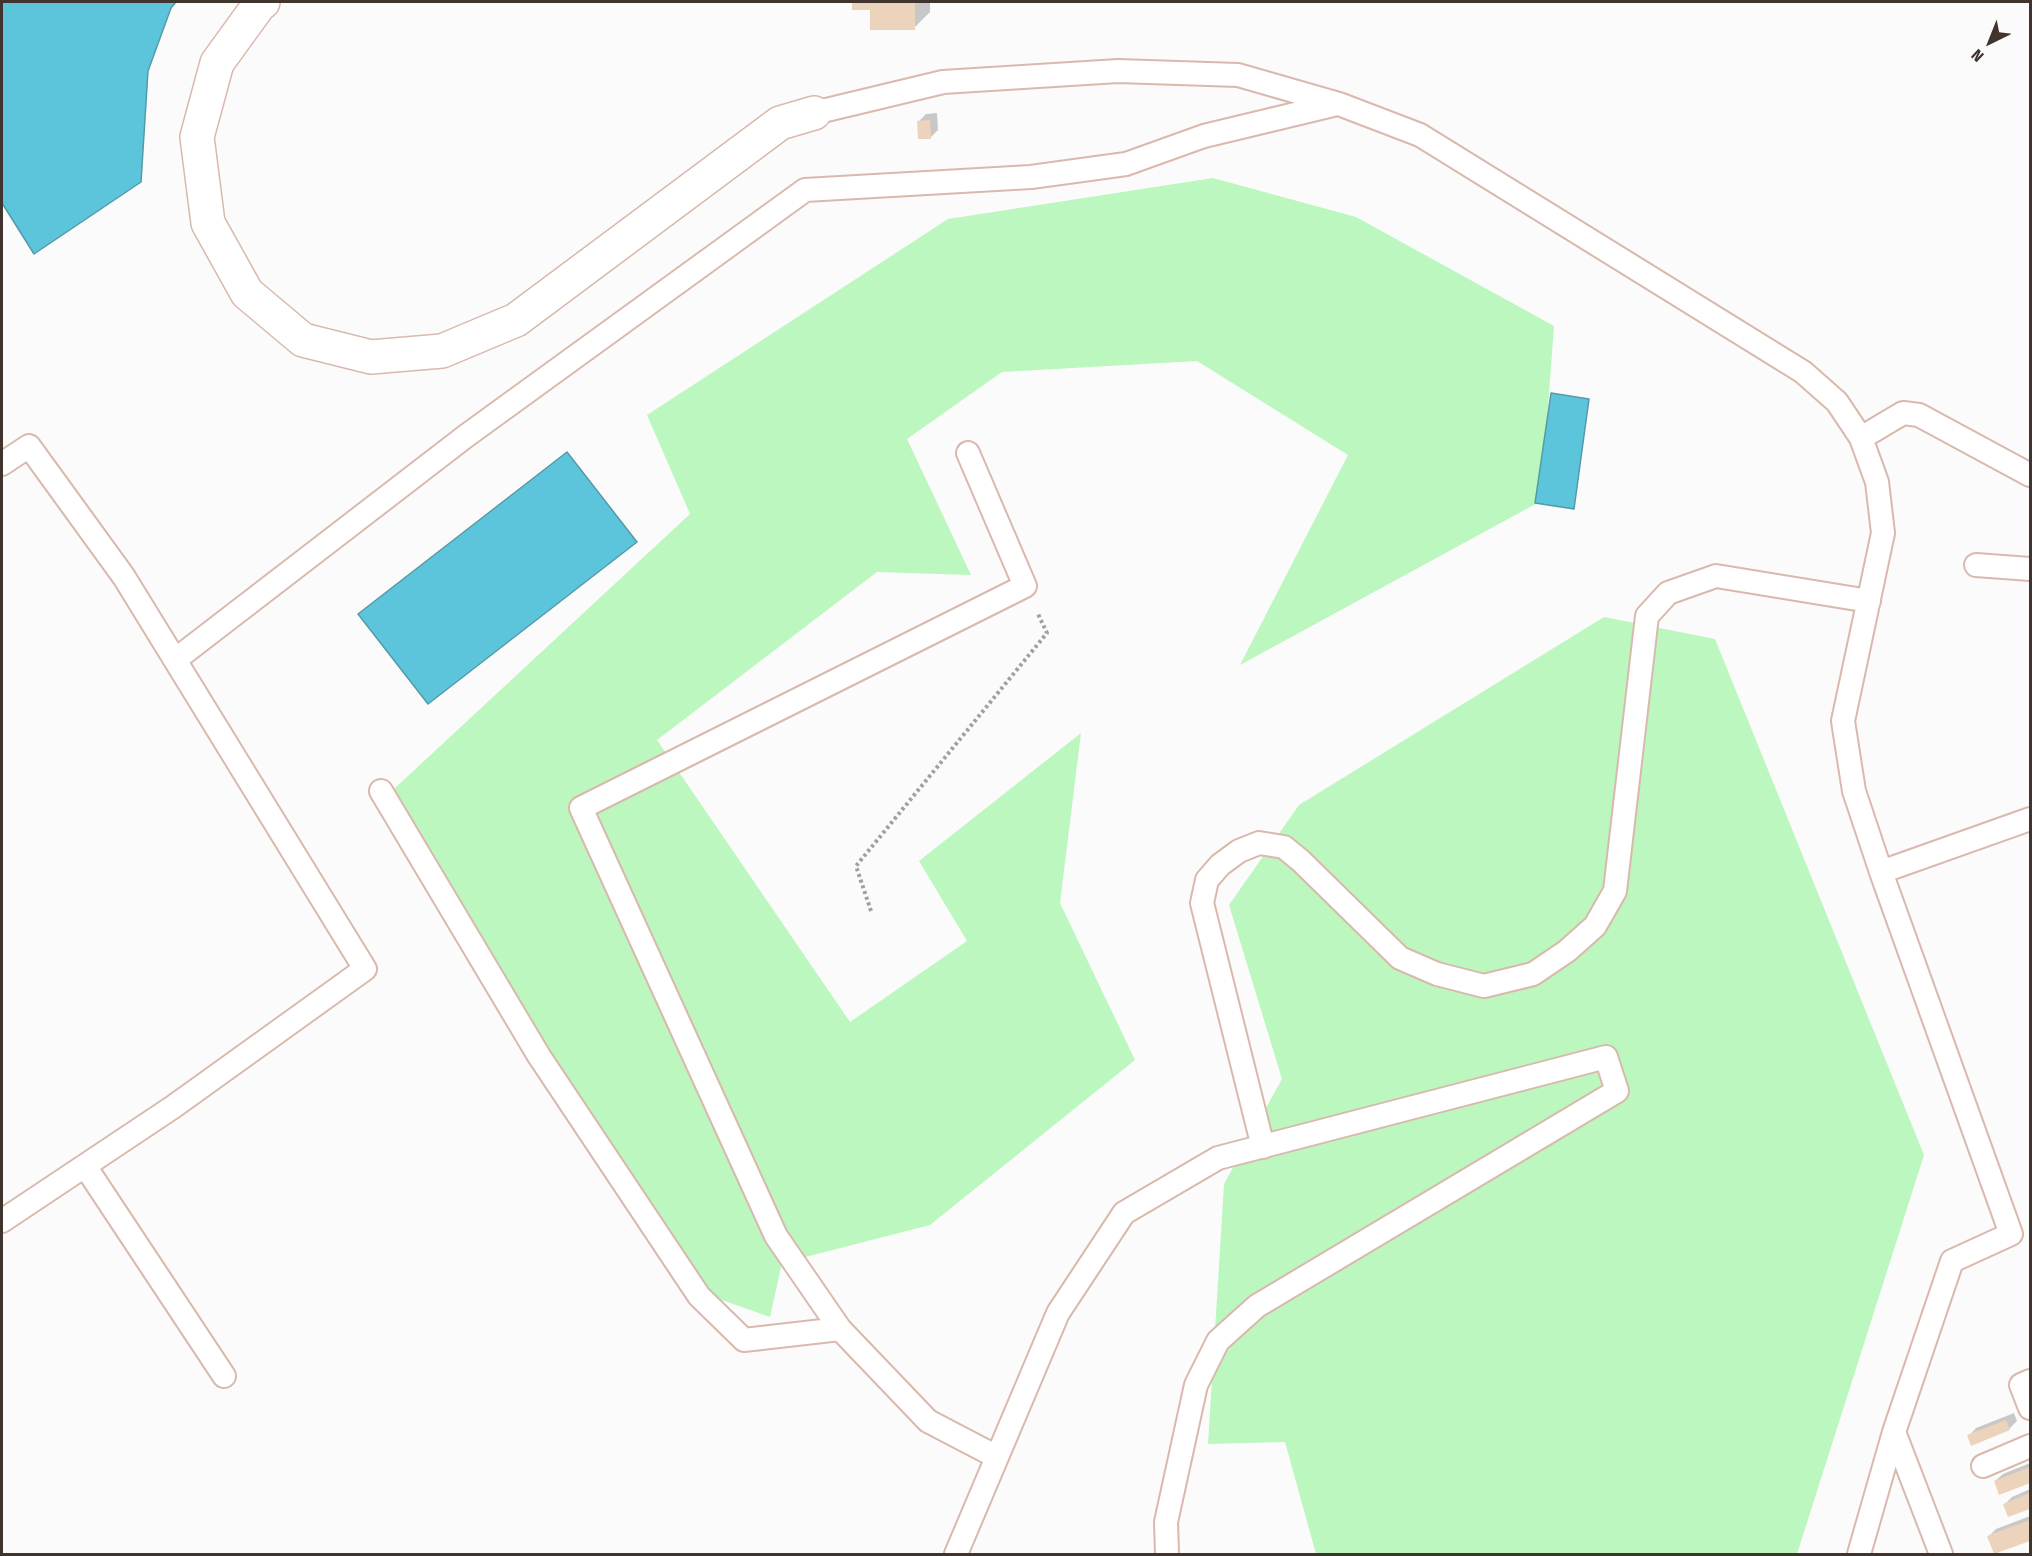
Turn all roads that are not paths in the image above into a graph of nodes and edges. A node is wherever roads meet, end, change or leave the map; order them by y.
1 (264, 2) edge
2 (1339, 104) junction
3 (814, 113) joint
4 (1861, 438) junction
5 (968, 453) dead end
6 (2, 464) edge
7 (2031, 475) edge
8 (1976, 565) dead end
9 (2031, 569) edge
10 (1869, 601) junction
11 (175, 660) junction
12 (381, 791) dead end
13 (2031, 819) edge
14 (1881, 872) junction
15 (1263, 1147) junction
16 (86, 1166) junction
17 (2, 1221) edge
18 (2021, 1230) edge
19 (840, 1329) junction
20 (224, 1376) dead end
21 (2031, 1381) edge
22 (2031, 1408) edge
23 (1894, 1432) junction
24 (2031, 1446) edge
25 (997, 1456) junction
26 (1983, 1466) dead end
27 (956, 1554) edge
28 (1167, 1554) edge
29 (1859, 1554) edge
30 (1941, 1554) edge

1 - 3 street
2 - 3 lane
2 - 4 lane
2 - 11 lane
4 - 7 lane
4 - 10 lane
5 - 19 lane
6 - 11 lane
8 - 9 lane
10 - 14 lane
10 - 15 lane
11 - 16 lane
12 - 19 lane
13 - 14 lane
14 - 18 lane
15 - 25 lane
15 - 28 lane
16 - 17 lane
16 - 20 lane
18 - 23 lane
19 - 25 lane
21 - 22 lane
23 - 29 lane
23 - 30 lane
24 - 26 lane
25 - 27 lane

